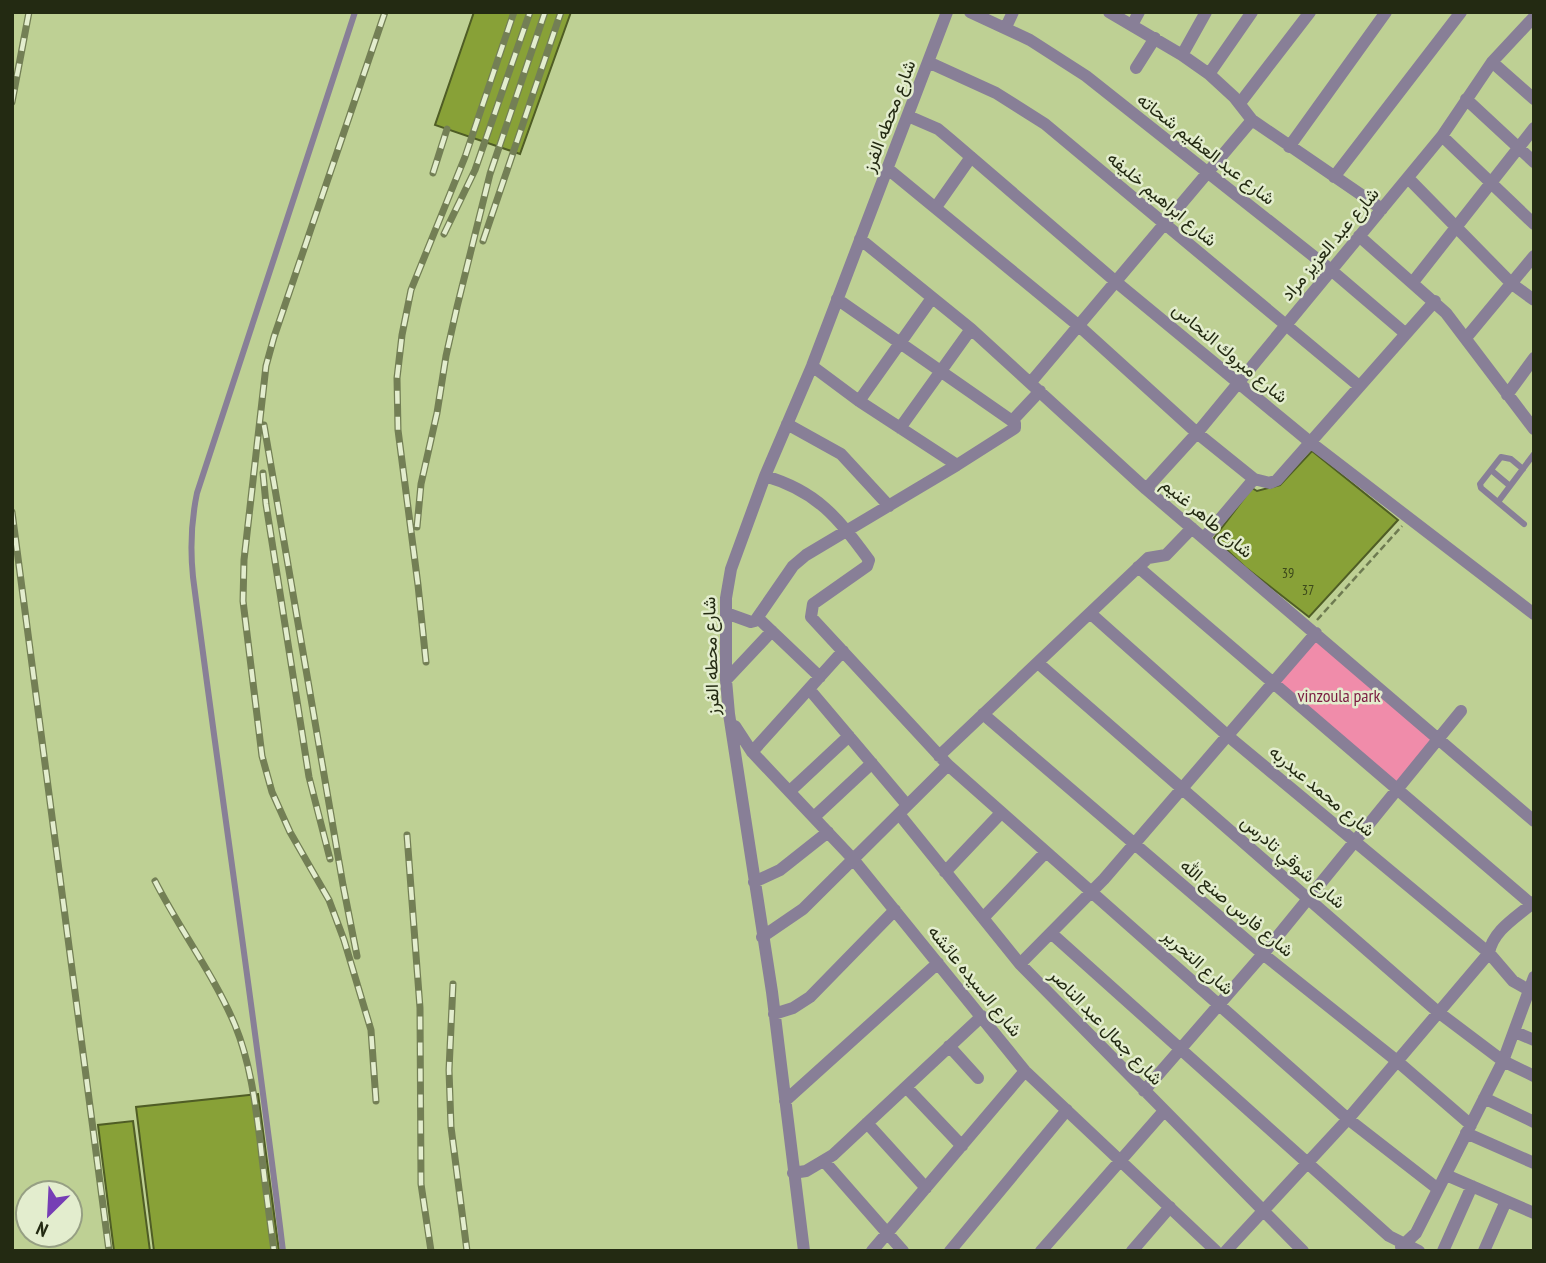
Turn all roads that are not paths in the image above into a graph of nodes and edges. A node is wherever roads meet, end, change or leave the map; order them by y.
1 (355, 12) edge
2 (947, 12) edge
3 (971, 12) edge
4 (1013, 12) edge
5 (1109, 12) edge
6 (1139, 12) edge
7 (1206, 12) edge
8 (1252, 12) edge
9 (1310, 12) edge
10 (1386, 12) edge
11 (1461, 12) edge
12 (1534, 17) edge
13 (1132, 25) junction
14 (1006, 27) junction
15 (1154, 38) junction
16 (1182, 55) junction
17 (928, 62) junction
18 (1492, 62) junction
19 (1136, 68) dead end
20 (1209, 74) junction
21 (1466, 99) junction
22 (1534, 99) edge
23 (1240, 103) junction
24 (908, 116) junction
25 (1252, 120) junction
26 (1534, 128) edge
27 (1442, 136) junction
28 (1289, 147) junction
29 (1517, 147) junction
30 (971, 157) junction
31 (1534, 162) edge
32 (888, 169) junction
33 (1208, 173) junction
34 (1334, 177) junction
35 (1408, 178) junction
36 (1490, 182) junction
37 (936, 207) junction
38 (1382, 209) junction
39 (1164, 224) junction
40 (1534, 224) edge
41 (1456, 227) junction
42 (1359, 236) junction
43 (860, 239) junction
44 (1534, 256) edge
45 (1331, 270) junction
46 (1115, 281) junction
47 (1413, 282) junction
48 (1512, 284) junction
49 (932, 298) junction
50 (837, 299) junction
51 (1534, 300) edge
52 (1435, 301) junction
53 (1286, 325) junction
54 (1079, 326) junction
55 (971, 329) junction
56 (1406, 334) junction
57 (1466, 338) junction
58 (900, 341) junction
59 (1534, 358) edge
60 (812, 366) junction
61 (940, 370) junction
62 (1238, 383) junction
63 (1359, 386) junction
64 (1036, 387) junction
65 (1507, 395) junction
66 (859, 401) junction
67 (1013, 422) junction
68 (787, 424) junction
69 (900, 428) junction
70 (1534, 429) edge
71 (1197, 433) junction
72 (1310, 442) junction
73 (1534, 454) edge
74 (957, 466) junction
75 (1523, 469) junction
76 (1491, 470) junction
77 (765, 476) junction
78 (1254, 479) junction
79 (1510, 486) junction
80 (1146, 489) junction
81 (1498, 502) junction
82 (889, 506) junction
83 (1524, 524) dead end
84 (1192, 528) junction
85 (847, 530) junction
86 (1204, 537) junction
87 (1138, 567) junction
88 (726, 613) junction
89 (1090, 613) junction
90 (1534, 614) edge
91 (758, 618) junction
92 (1313, 630) junction
93 (772, 631) junction
94 (843, 651) junction
95 (1038, 663) junction
96 (820, 677) junction
97 (726, 680) junction
98 (1274, 684) junction
99 (809, 689) junction
100 (1461, 711) dead end
101 (729, 713) junction
102 (983, 714) junction
103 (849, 736) junction
104 (1228, 736) junction
105 (1439, 739) junction
106 (752, 752) junction
107 (944, 760) junction
108 (872, 763) junction
109 (1182, 788) junction
110 (1398, 790) junction
111 (790, 792) junction
112 (903, 809) junction
113 (1001, 813) junction
114 (814, 817) junction
115 (1534, 821) edge
116 (828, 832) junction
117 (1355, 841) junction
118 (1134, 843) junction
119 (1046, 852) junction
120 (853, 859) junction
121 (945, 872) junction
122 (754, 882) junction
123 (1092, 891) junction
124 (1309, 899) junction
125 (1532, 903) edge
126 (895, 910) junction
127 (982, 918) junction
128 (1051, 933) junction
129 (762, 937) junction
130 (1489, 953) junction
131 (1263, 954) junction
132 (938, 963) junction
133 (1020, 964) junction
134 (1534, 977) edge
135 (1531, 991) edge
136 (1220, 1005) junction
137 (1438, 1012) junction
138 (774, 1014) junction
139 (982, 1016) junction
140 (1515, 1032) junction
141 (1534, 1040) edge
142 (949, 1046) junction
143 (1181, 1049) junction
144 (1503, 1061) junction
145 (1397, 1062) junction
146 (1025, 1071) junction
147 (1534, 1076) edge
148 (978, 1078) dead end
149 (905, 1087) junction
150 (1144, 1091) junction
151 (1484, 1098) junction
152 (785, 1101) junction
153 (1067, 1110) junction
154 (1164, 1111) junction
155 (1348, 1119) junction
156 (1534, 1122) edge
157 (867, 1123) junction
158 (1468, 1129) junction
159 (962, 1146) junction
160 (1120, 1160) junction
161 (824, 1161) junction
162 (1534, 1163) edge
163 (1307, 1164) junction
164 (793, 1174) junction
165 (1446, 1175) junction
166 (1472, 1186) junction
167 (926, 1188) junction
168 (1438, 1189) junction
169 (1506, 1201) junction
170 (1170, 1207) junction
171 (1263, 1212) junction
172 (1534, 1213) edge
173 (886, 1233) junction
174 (1401, 1247) edge
175 (283, 1251) edge
176 (804, 1251) edge
177 (872, 1251) edge
178 (902, 1251) edge
179 (950, 1251) edge
180 (1041, 1251) edge
181 (1132, 1251) edge
182 (1216, 1251) edge
183 (1226, 1251) edge
184 (1303, 1251) edge
185 (1419, 1251) edge
186 (1443, 1251) edge
187 (1483, 1251) edge

1 - 175 lane
2 - 17 street, شارع محطه الفرز
3 - 14 street, شارع عبد العظيم شحاته
4 - 14 street
5 - 13 street
6 - 13 street
7 - 16 street
8 - 20 street
9 - 23 street
10 - 28 street
11 - 34 street
12 - 18 street, شارع عبد العزيز مراد
13 - 15 street
14 - 33 street, شارع عبد العظيم شحاته
15 - 16 street
15 - 19 street
16 - 20 street
17 - 24 street, شارع محطه الفرز
17 - 39 street, شارع ابراهيم خليفه
18 - 21 street, شارع عبد العزيز مراد
18 - 22 street
20 - 23 street
21 - 27 street, شارع عبد العزيز مراد
21 - 29 street
23 - 25 street
24 - 30 street, شارع مبروك النحاس
24 - 32 street, شارع محطه الفرز
25 - 28 street
25 - 33 street
26 - 29 street
27 - 35 street, شارع عبد العزيز مراد
27 - 36 street
28 - 34 street
29 - 31 street
29 - 36 street
30 - 37 street
30 - 46 street, شارع مبروك النحاس
32 - 37 street
32 - 43 street, شارع محطه الفرز
33 - 39 street
33 - 45 street, شارع عبد العظيم شحاته
34 - 38 street
35 - 38 street, شارع عبد العزيز مراد
35 - 41 street
36 - 40 street
36 - 41 street
37 - 54 street
38 - 42 street, شارع عبد العزيز مراد
39 - 46 street
39 - 53 street, شارع ابراهيم خليفه
41 - 47 street
41 - 48 street
42 - 45 street, شارع عبد العزيز مراد
42 - 47 street
43 - 49 street, شارع طاهر غنيم
43 - 50 street, شارع محطه الفرز
44 - 48 street
45 - 53 street, شارع عبد العزيز مراد
45 - 56 street, شارع عبد العظيم شحاته
46 - 54 street
46 - 62 street, شارع مبروك النحاس
47 - 52 street
48 - 51 street
48 - 57 street
49 - 55 street, شارع طاهر غنيم
49 - 58 street
50 - 58 street
50 - 60 street, شارع محطه الفرز
52 - 56 street
52 - 57 street
53 - 62 street, شارع عبد العزيز مراد
53 - 63 street, شارع ابراهيم خليفه
54 - 64 street
54 - 71 street
55 - 61 street
55 - 64 street, شارع طاهر غنيم
56 - 63 street
57 - 65 street
58 - 61 street
58 - 66 street
59 - 65 street
60 - 66 street
60 - 68 street, شارع محطه الفرز
61 - 67 street
61 - 69 street
62 - 71 street, شارع عبد العزيز مراد
62 - 72 street, شارع مبروك النحاس
63 - 72 street
64 - 67 street
64 - 80 street, شارع طاهر غنيم
65 - 70 street
66 - 69 street
67 - 74 street
68 - 77 street, شارع محطه الفرز
68 - 82 street
69 - 74 street
71 - 78 street
71 - 80 street, شارع عبد العزيز مراد
72 - 78 street
72 - 90 street, شارع مبروك النحاس
73 - 75 lane
74 - 82 street
75 - 76 lane
75 - 79 lane
76 - 79 lane
76 - 81 lane
77 - 85 street
77 - 88 street, شارع محطه الفرز
78 - 86 street
79 - 81 lane
80 - 84 street, شارع طاهر غنيم
81 - 83 lane
82 - 85 street
84 - 86 street, شارع طاهر غنيم
84 - 87 street
85 - 91 street
85 - 94 street, شارع التحرير
86 - 92 street, شارع طاهر غنيم
87 - 89 street
87 - 98 street
88 - 91 street
88 - 97 street, شارع محطه الفرز
89 - 95 street
89 - 104 street, شارع محمد عبدربه
91 - 93 street
92 - 98 street
92 - 105 street, شارع طاهر غنيم
93 - 96 street
93 - 97 street
94 - 96 street
94 - 107 street, شارع التحرير
95 - 102 street
95 - 109 street, شارع شوقي تادرس
96 - 99 street
97 - 101 street, شارع محطه الفرز
98 - 104 street
98 - 110 street
99 - 103 street, شارع جمال عبد الناصر
99 - 106 street
100 - 105 street
101 - 106 street, شارع السيده عائشه
101 - 122 street, شارع محطه الفرز
102 - 107 street
102 - 118 street, شارع فارس صنع الله
103 - 108 street, شارع جمال عبد الناصر
103 - 111 street
104 - 109 street
104 - 117 street, شارع محمد عبدربه
105 - 110 street
105 - 115 street, شارع طاهر غنيم
106 - 111 street, شارع السيده عائشه
107 - 112 street
107 - 113 street, شارع التحرير
108 - 112 street, شارع جمال عبد الناصر
108 - 114 street
109 - 118 street
109 - 124 street, شارع شوقي تادرس
110 - 117 street
110 - 125 street
111 - 114 street, شارع السيده عائشه
112 - 120 street
112 - 121 street, شارع جمال عبد الناصر
113 - 119 street, شارع التحرير
113 - 121 street
114 - 116 street, شارع السيده عائشه
116 - 120 street, شارع السيده عائشه
116 - 122 street
117 - 124 street
117 - 130 street, شارع محمد عبدربه
118 - 123 street
118 - 131 street, شارع فارس صنع الله
119 - 123 street, شارع التحرير
119 - 127 street
120 - 126 street, شارع السيده عائشه
120 - 129 street
121 - 127 street, شارع جمال عبد الناصر
122 - 129 street, شارع محطه الفرز
123 - 128 street
123 - 136 street, شارع التحرير
124 - 131 street
124 - 137 street, شارع شوقي تادرس
125 - 130 street
126 - 132 street, شارع السيده عائشه
126 - 138 street
127 - 133 street, شارع جمال عبد الناصر
128 - 133 street
128 - 143 street
129 - 138 street, شارع محطه الفرز
130 - 135 street, شارع محمد عبدربه
130 - 137 street
131 - 136 street
131 - 145 street, شارع فارس صنع الله
132 - 139 street, شارع السيده عائشه
132 - 152 street
133 - 150 street, شارع جمال عبد الناصر
134 - 135 street
135 - 140 street
136 - 143 street
136 - 155 street, شارع التحرير
137 - 144 street, شارع شوقي تادرس
137 - 145 street
138 - 152 street, شارع محطه الفرز
139 - 142 street
139 - 146 street, شارع السيده عائشه
140 - 141 street
140 - 144 street
142 - 148 street
142 - 149 street
143 - 150 street
143 - 163 street
144 - 147 street, شارع شوقي تادرس
144 - 151 street
145 - 155 street
145 - 158 street, شارع فارس صنع الله
146 - 153 street, شارع السيده عائشه
146 - 159 street
149 - 157 street
149 - 159 street
150 - 154 street, شارع جمال عبد الناصر
151 - 156 street
151 - 158 street
152 - 164 street, شارع محطه الفرز
153 - 160 street, شارع السيده عائشه
153 - 179 street
154 - 160 street
154 - 171 street, شارع جمال عبد الناصر
155 - 163 street
155 - 168 street, شارع التحرير
157 - 161 street
157 - 167 street
158 - 162 street, شارع فارس صنع الله
158 - 165 street
159 - 167 street
160 - 170 street, شارع السيده عائشه
160 - 180 street
161 - 164 street
161 - 173 street
163 - 171 street
163 - 174 street
164 - 176 street, شارع محطه الفرز
165 - 166 street
165 - 168 street
166 - 169 street
166 - 186 street
167 - 173 street
168 - 174 street
169 - 172 street
169 - 187 street
170 - 181 street
170 - 182 street, شارع السيده عائشه
171 - 183 street
171 - 184 street, شارع جمال عبد الناصر
173 - 177 street
173 - 178 street
174 - 185 street

